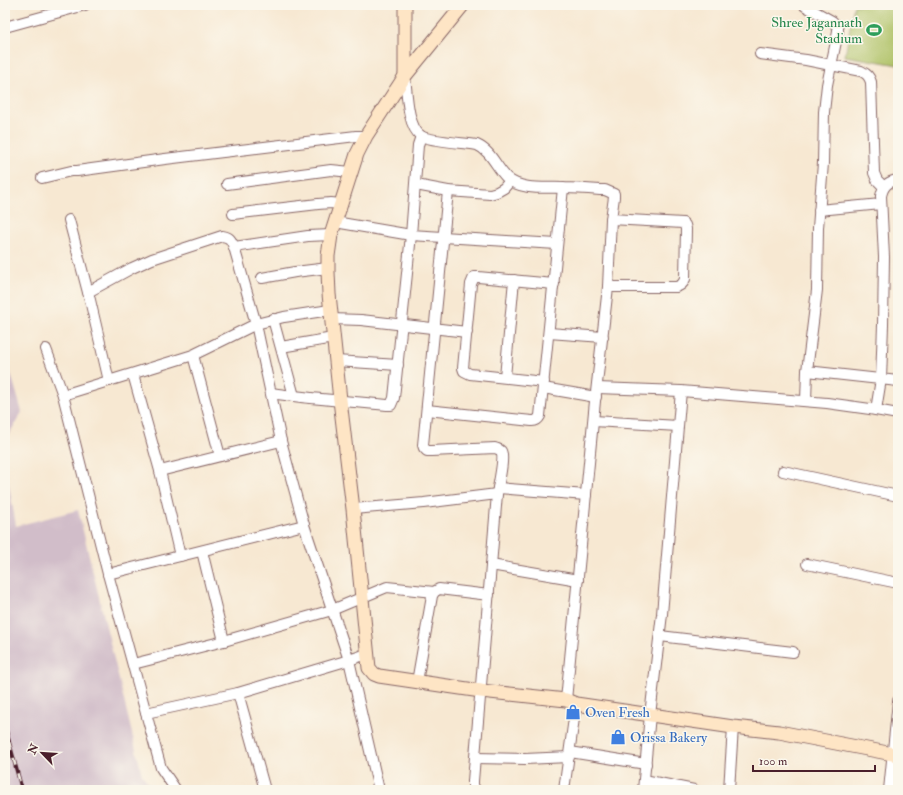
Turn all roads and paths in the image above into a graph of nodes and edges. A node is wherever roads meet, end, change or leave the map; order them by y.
1 (85, 5) edge
2 (405, 5) edge
3 (463, 5) edge
4 (805, 6) edge
5 (5, 26) edge
6 (760, 54) dead end
7 (830, 65) junction
8 (405, 76) junction
9 (366, 136) junction
10 (421, 136) junction
11 (352, 172) junction
12 (42, 178) dead end
13 (510, 180) junction
14 (898, 180) edge
15 (227, 184) dead end
16 (416, 185) junction
17 (884, 187) junction
18 (563, 188) junction
19 (448, 191) junction
20 (341, 204) junction
21 (881, 204) junction
22 (819, 210) junction
23 (233, 214) dead end
24 (612, 219) junction
25 (68, 220) dead end
26 (335, 222) junction
27 (331, 235) junction
28 (411, 235) junction
29 (444, 237) junction
30 (557, 244) junction
31 (234, 247) junction
32 (328, 268) junction
33 (262, 278) dead end
34 (514, 280) junction
35 (554, 284) junction
36 (608, 287) junction
37 (88, 292) junction
38 (331, 314) junction
39 (273, 319) junction
40 (256, 324) junction
41 (402, 325) junction
42 (435, 329) junction
43 (466, 332) junction
44 (549, 333) junction
45 (603, 337) junction
46 (333, 338) junction
47 (280, 347) junction
48 (46, 350) dead end
49 (193, 355) junction
50 (336, 361) junction
51 (398, 366) junction
52 (807, 371) junction
53 (133, 374) junction
54 (505, 378) junction
55 (881, 379) junction
56 (109, 381) junction
57 (898, 381) edge
58 (543, 385) junction
59 (681, 391) junction
60 (270, 393) junction
61 (596, 393) junction
62 (63, 395) junction
63 (294, 396) junction
64 (340, 400) junction
65 (806, 401) junction
66 (427, 410) junction
67 (876, 410) junction
68 (898, 414) edge
69 (594, 421) junction
70 (678, 426) junction
71 (281, 441) junction
72 (220, 456) junction
73 (160, 471) junction
74 (783, 471) dead end
75 (498, 491) junction
76 (586, 495) junction
77 (898, 496) edge
78 (353, 509) junction
79 (304, 525) junction
80 (202, 551) junction
81 (180, 556) junction
82 (807, 564) dead end
83 (491, 565) junction
84 (108, 574) junction
85 (578, 580) junction
86 (898, 583) edge
87 (434, 592) junction
88 (489, 595) junction
89 (362, 598) junction
90 (332, 610) junction
91 (660, 636) junction
92 (224, 640) junction
93 (793, 652) dead end
94 (367, 654) junction
95 (349, 660) junction
96 (132, 664) junction
97 (417, 682) junction
98 (481, 691) junction
99 (238, 693) junction
100 (568, 701) junction
101 (898, 701) edge
102 (146, 713) junction
103 (650, 715) junction
104 (574, 722) junction
105 (733, 727) junction
106 (895, 754) edge
107 (569, 755) junction
108 (475, 758) junction
109 (646, 764) junction
110 (644, 785) edge
111 (176, 790) edge
112 (265, 790) edge
113 (379, 790) edge
114 (476, 790) edge
115 (564, 790) edge
116 (694, 790) edge
117 (729, 790) edge
118 (889, 790) edge

1 - 5 street
2 - 8 main road
3 - 8 main road
4 - 7 street
6 - 7 street
7 - 17 street
7 - 22 street
8 - 9 main road
8 - 10 street
9 - 11 main road
9 - 12 street
10 - 13 street
10 - 16 street
11 - 15 street
11 - 20 main road
13 - 18 street
13 - 19 street
14 - 17 street
16 - 19 street
16 - 28 street
17 - 21 street
18 - 24 street
18 - 30 street
19 - 29 street
20 - 23 street
20 - 26 main road
21 - 22 street
21 - 55 street
22 - 52 street
24 - 36 street
24 - 36 street
25 - 37 street
26 - 27 main road
26 - 28 street
27 - 31 street
27 - 32 main road
28 - 29 street
28 - 41 street
29 - 30 street
29 - 42 street
30 - 35 street
31 - 37 street
31 - 40 street
32 - 33 street
32 - 38 main road
34 - 35 street
34 - 43 street
34 - 54 street
35 - 44 street
36 - 45 street
37 - 56 street
38 - 39 street
38 - 41 street
38 - 46 main road
39 - 40 street
39 - 47 street
40 - 49 street
40 - 60 street
41 - 42 street
41 - 51 street
42 - 43 street
42 - 66 street
43 - 54 street
44 - 45 street
44 - 58 street
45 - 61 street
46 - 47 street
46 - 50 main road
47 - 63 street
48 - 62 street
49 - 53 street
49 - 72 street
50 - 51 street
50 - 64 main road
51 - 64 street
52 - 55 street
52 - 65 street
53 - 56 street
53 - 73 street
54 - 58 street
55 - 57 street
55 - 67 street
56 - 62 street
58 - 61 street
58 - 66 street
59 - 61 street
59 - 65 street
59 - 70 street
60 - 63 street
60 - 71 street
61 - 69 street
62 - 84 street
63 - 64 street
64 - 78 main road
65 - 67 street
66 - 75 street
67 - 68 street
69 - 70 street
69 - 76 street
70 - 91 street
71 - 72 street
71 - 79 street
72 - 73 street
73 - 81 street
74 - 77 street
75 - 76 street
75 - 78 street
75 - 83 street
76 - 85 street
78 - 89 main road
79 - 80 street
79 - 90 street
80 - 81 street
80 - 92 street
81 - 84 street
82 - 86 street
83 - 85 street
83 - 88 street
84 - 96 street
85 - 100 street
87 - 88 street
87 - 89 street
87 - 97 street
88 - 98 street
89 - 90 street
89 - 94 main road
90 - 92 street
90 - 95 street
91 - 93 street
91 - 103 street
92 - 96 street
94 - 95 street
94 - 97 main road
95 - 99 street
95 - 113 street
96 - 102 street
97 - 98 main road
98 - 100 main road
98 - 108 street
99 - 102 street
99 - 112 street
100 - 103 main road
100 - 104 street
100 - 104 street
101 - 106 street
102 - 111 street
103 - 105 main road
103 - 109 street
104 - 107 street
105 - 106 main road
105 - 117 street
106 - 118 street
107 - 108 street
107 - 109 street
107 - 115 street
108 - 114 street
109 - 110 street
110 - 116 street

